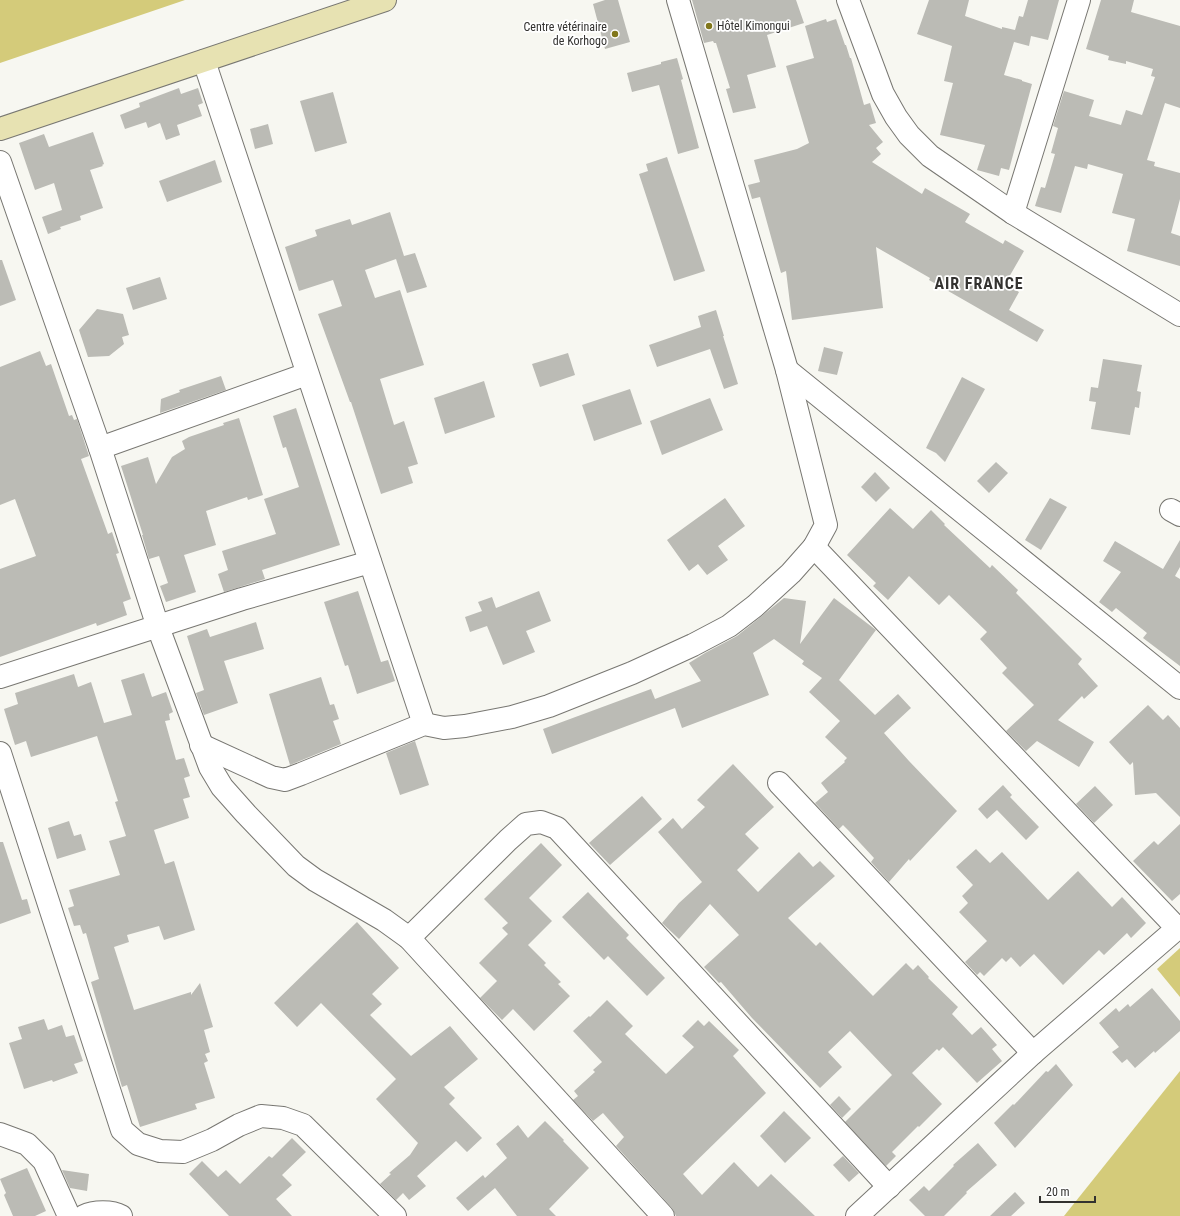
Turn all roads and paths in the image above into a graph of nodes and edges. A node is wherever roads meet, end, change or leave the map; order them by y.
1 (385, 0) edge
2 (678, 0) edge
3 (848, 0) edge
4 (1079, 0) edge
5 (204, 61) junction
6 (0, 129) edge
7 (0, 162) edge
8 (1013, 213) junction
9 (1180, 315) edge
10 (787, 370) junction
11 (307, 374) junction
12 (100, 448) junction
13 (814, 547) junction
14 (370, 562) junction
15 (158, 627) junction
16 (0, 678) edge
17 (1180, 688) edge
18 (424, 724) junction
19 (201, 745) junction
20 (0, 753) edge
21 (779, 783) dead end
22 (1179, 927) edge
23 (409, 938) junction
24 (1033, 1053) junction
25 (0, 1134) edge
26 (889, 1187) junction
27 (69, 1216) edge
28 (84, 1216) edge
29 (121, 1216) edge
30 (395, 1216) edge
31 (663, 1216) edge
32 (857, 1216) edge

1 - 5 main road
2 - 10 street
3 - 8 street
4 - 8 street
5 - 6 main road
5 - 11 street
7 - 12 street
8 - 9 street
10 - 13 street
10 - 17 street
11 - 12 street
11 - 14 street
12 - 15 street
13 - 18 street
13 - 22 street
14 - 15 street
14 - 18 street
15 - 16 street
15 - 19 street
18 - 19 street
19 - 23 street
20 - 30 street
21 - 24 street
22 - 24 street
23 - 26 street
23 - 31 street
24 - 26 street
25 - 27 street
26 - 32 street
28 - 29 street

